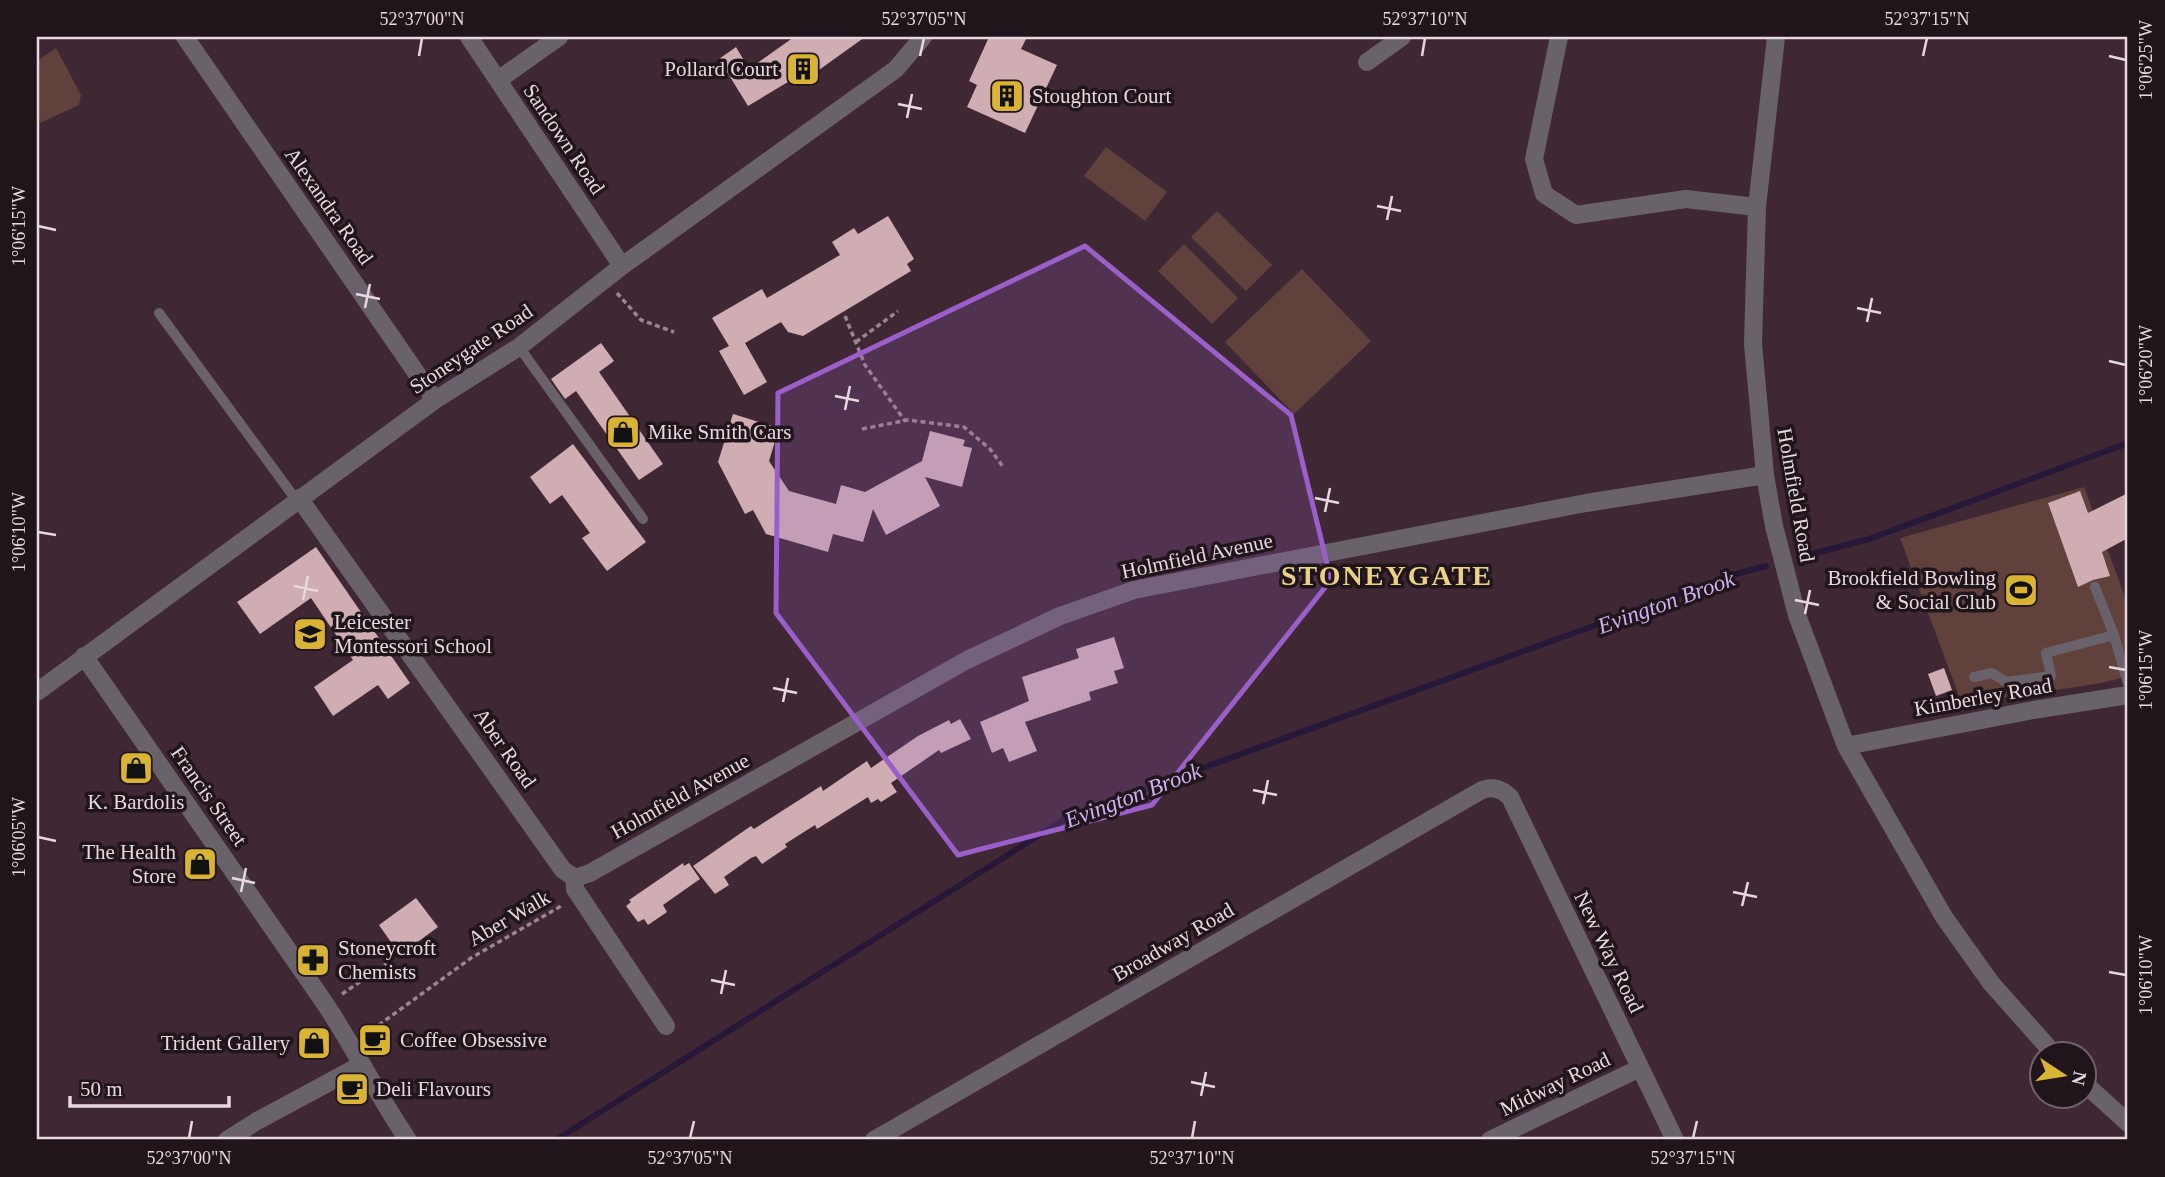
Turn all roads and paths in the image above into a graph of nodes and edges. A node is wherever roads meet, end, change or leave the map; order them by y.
1 (184, 37) edge
2 (469, 37) edge
3 (559, 37) edge
4 (923, 37) edge
5 (1402, 37) edge
6 (1559, 37) edge
7 (1776, 37) edge
8 (1367, 62) dead end
9 (498, 80) junction
10 (1757, 207) junction
11 (622, 266) junction
12 (606, 280) junction
13 (898, 311) dead end
14 (159, 313) dead end
15 (845, 316) dead end
16 (674, 332) dead end
17 (856, 342) junction
18 (519, 347) junction
19 (435, 400) junction
20 (905, 421) junction
21 (862, 429) dead end
22 (1004, 468) dead end
23 (1765, 475) junction
24 (298, 499) junction
25 (643, 519) dead end
26 (2095, 587) dead end
27 (2114, 635) junction
28 (84, 656) junction
29 (1974, 677) dead end
30 (2128, 684) edge
31 (37, 692) edge
32 (2128, 695) edge
33 (1846, 746) junction
34 (1496, 788) joint
35 (575, 878) junction
36 (580, 896) junction
37 (393, 945) dead end
38 (326, 1004) junction
39 (666, 1026) dead end
40 (2041, 1040) edge
41 (352, 1044) junction
42 (361, 1065) junction
43 (1640, 1068) junction
44 (2098, 1096) edge
45 (2128, 1123) edge
46 (227, 1140) edge
47 (408, 1140) edge
48 (874, 1140) edge
49 (1490, 1140) edge
50 (1675, 1140) edge

1 - 19 street, Alexandra Road
2 - 9 street, Sandown Road
3 - 9 street
4 - 11 street, Stoneygate Road
5 - 8 street
6 - 10 street
7 - 10 street, Holmfield Road
9 - 11 street, Sandown Road
10 - 23 street, Holmfield Road
11 - 12 street, Stoneygate Road
12 - 16 path
12 - 18 street, Stoneygate Road
13 - 17 path
14 - 24 lane
15 - 17 path
17 - 20 path
18 - 19 street, Stoneygate Road
18 - 25 lane
19 - 24 street, Stoneygate Road
20 - 21 path
20 - 22 path
23 - 33 street, Holmfield Road
23 - 35 street, Holmfield Avenue
24 - 28 street, Stoneygate Road
24 - 35 street, Aber Road
26 - 27 lane
27 - 29 lane
27 - 30 lane
28 - 31 street, Stoneygate Road
28 - 38 street, Francis Street
32 - 33 street, Kimberley Road
33 - 40 street, Holmfield Road
34 - 43 street, New Way Road
34 - 48 street, Broadway Road
35 - 36 street, Aber Road
36 - 39 street, Aber Road
36 - 41 path, Aber Walk
37 - 38 path
38 - 41 street, Francis Street
41 - 42 street, Francis Street
42 - 46 street
42 - 47 street, Francis Street
43 - 49 street, Midway Road
43 - 50 street, New Way Road
44 - 45 street

